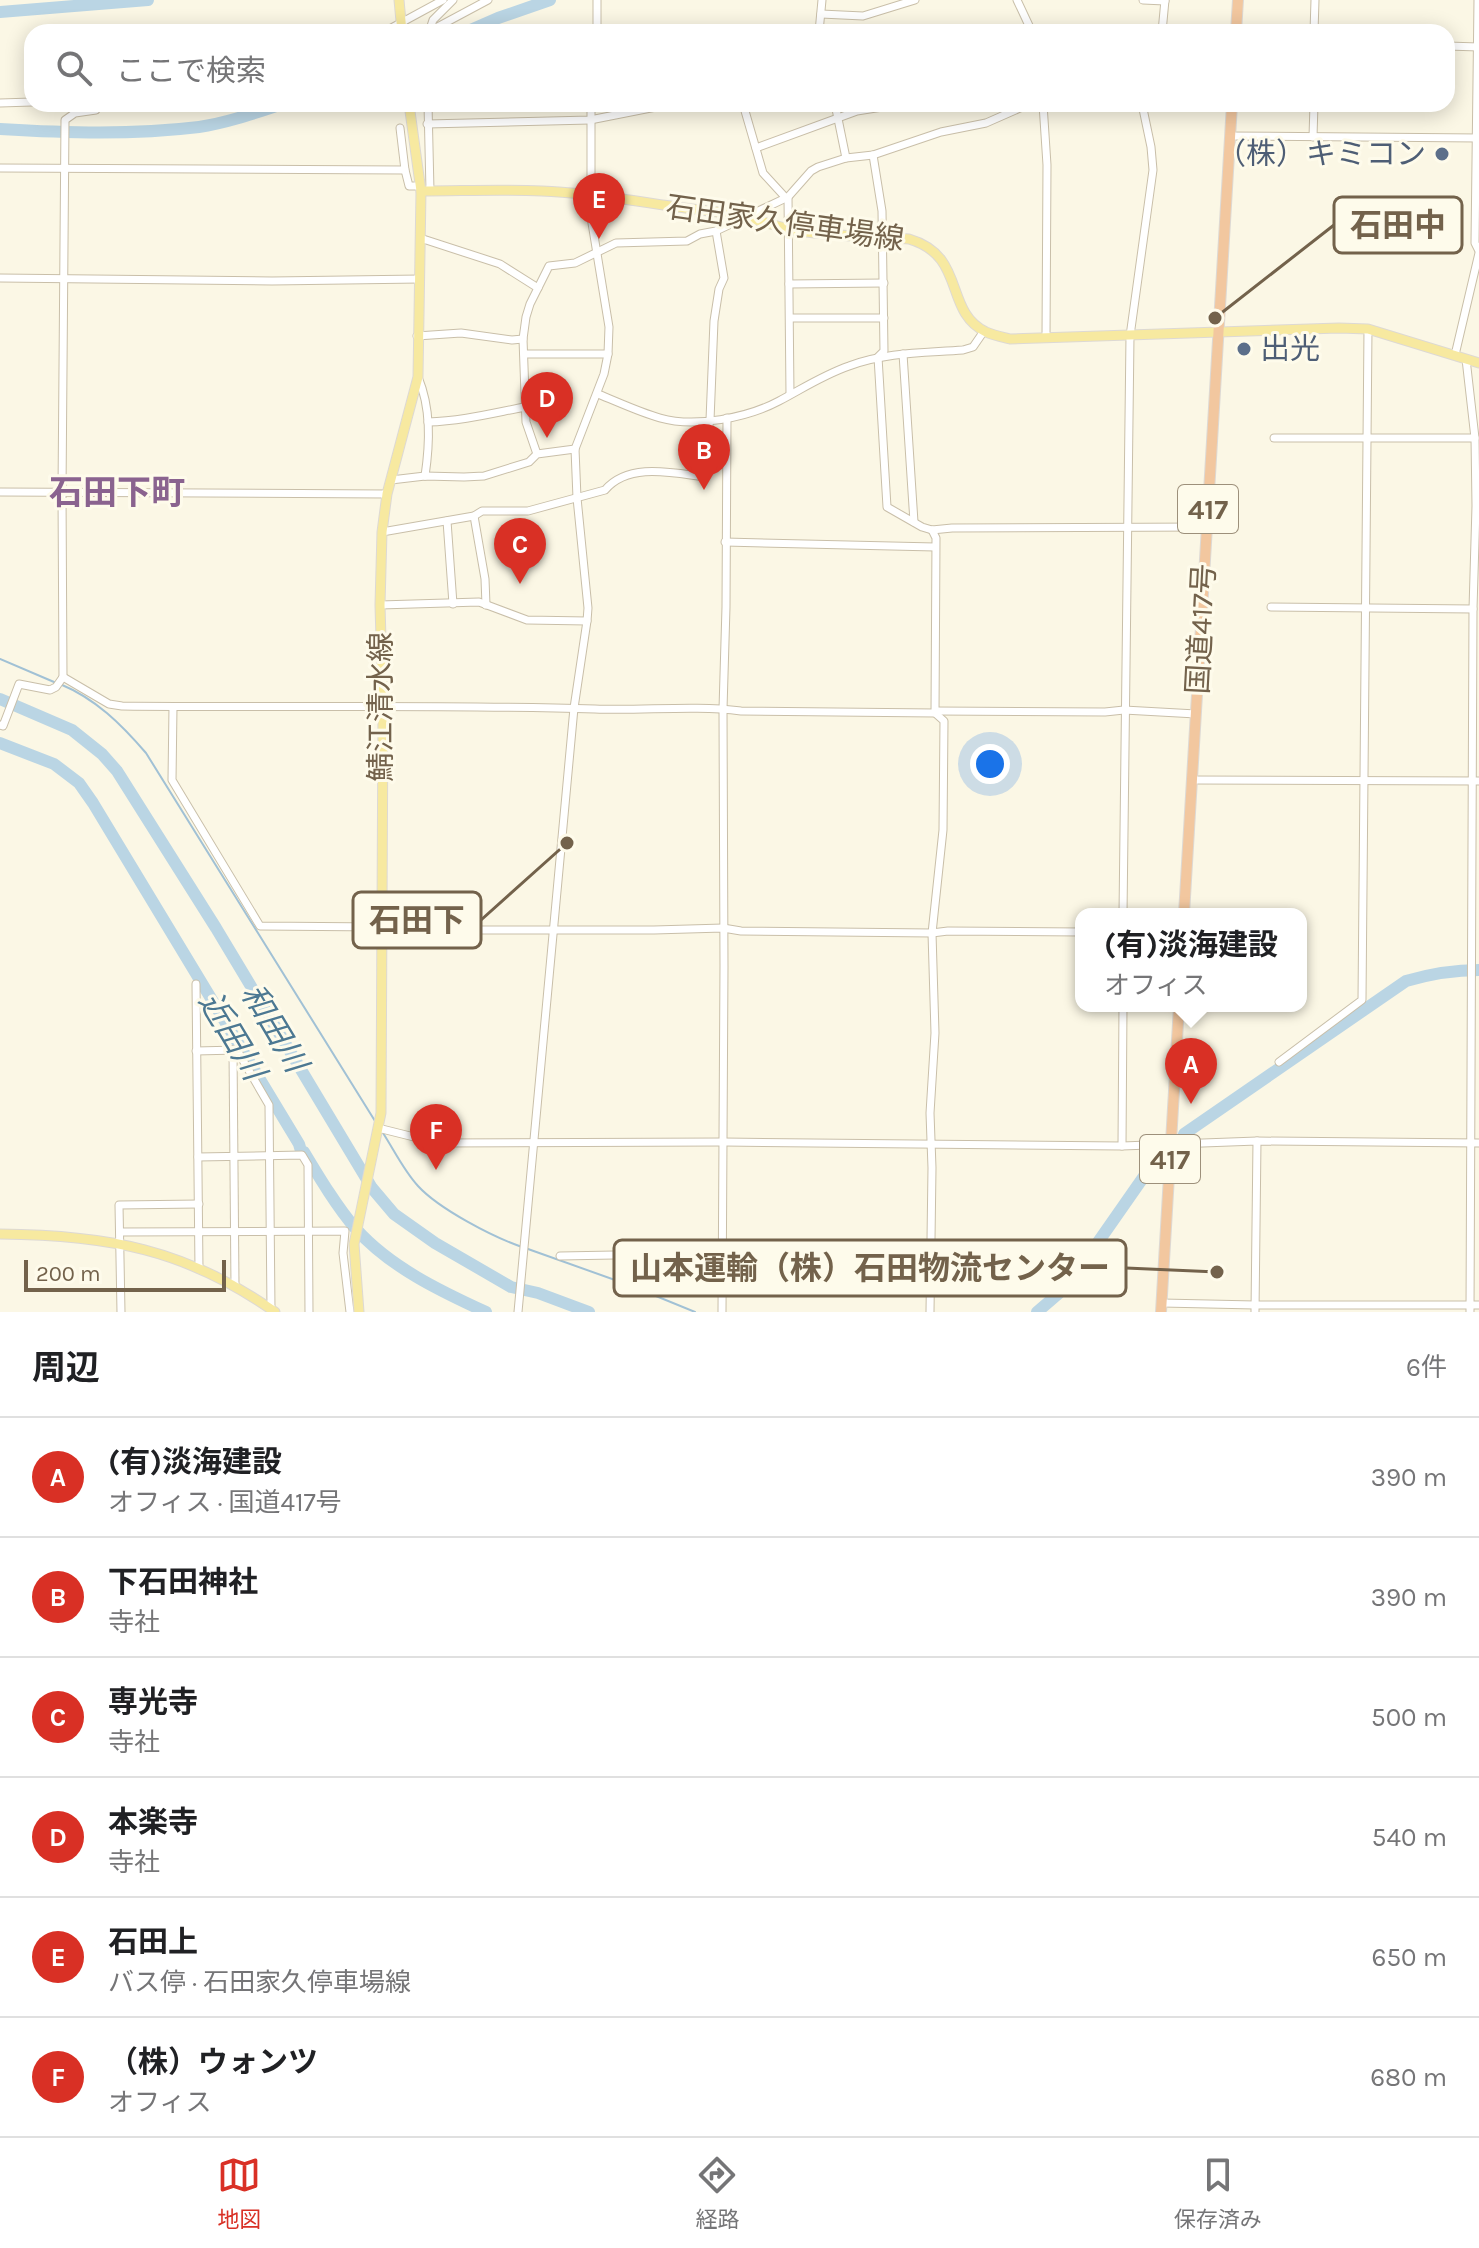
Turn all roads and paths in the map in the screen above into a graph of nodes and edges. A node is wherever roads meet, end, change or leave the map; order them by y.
1 (399, 0) edge
2 (443, 0) edge
3 (453, 0) edge
4 (488, 0) edge
5 (597, 0) edge
6 (822, 0) edge
7 (915, 0) edge
8 (1017, 0) edge
9 (1143, 0) edge
10 (1165, 0) edge
11 (1238, 0) edge
12 (1315, 0) edge
13 (1478, 0) edge
14 (821, 14) junction
15 (401, 23) edge
16 (432, 24) edge
17 (444, 24) edge
18 (597, 24) edge
19 (820, 24) edge
20 (1028, 24) edge
21 (1163, 24) edge
22 (1236, 24) edge
23 (1314, 24) edge
24 (1455, 46) edge
25 (1478, 46) edge
26 (24, 102) edge
27 (0, 103) edge
28 (82, 112) edge
29 (410, 112) edge
30 (428, 112) edge
31 (590, 112) edge
32 (630, 112) edge
33 (745, 112) edge
34 (836, 112) edge
35 (854, 112) edge
36 (1011, 112) edge
37 (1043, 112) edge
38 (1144, 112) edge
39 (1232, 112) edge
40 (1314, 112) edge
41 (837, 118) junction
42 (590, 120) junction
43 (427, 124) junction
44 (400, 128) dead end
45 (1230, 136) junction
46 (1313, 137) junction
47 (1477, 138) edge
48 (756, 148) junction
49 (873, 155) junction
50 (846, 158) junction
51 (0, 168) edge
52 (64, 169) junction
53 (405, 170) junction
54 (424, 189) junction
55 (592, 195) junction
56 (787, 197) junction
57 (745, 216) junction
58 (789, 229) junction
59 (716, 231) junction
60 (883, 237) junction
61 (420, 238) junction
62 (597, 251) junction
63 (1479, 252) edge
64 (0, 278) edge
65 (64, 279) junction
66 (420, 279) junction
67 (884, 283) junction
68 (789, 284) junction
69 (538, 288) junction
70 (790, 318) junction
71 (884, 318) junction
72 (1368, 329) junction
73 (984, 331) junction
74 (1218, 333) junction
75 (417, 336) junction
76 (1130, 336) junction
77 (1046, 337) junction
78 (523, 339) junction
79 (524, 354) junction
80 (608, 354) junction
81 (903, 354) junction
82 (1455, 355) junction
83 (878, 357) junction
84 (1466, 359) junction
85 (1479, 363) edge
86 (418, 377) junction
87 (598, 394) junction
88 (790, 394) junction
89 (525, 407) junction
90 (727, 418) junction
91 (710, 420) junction
92 (428, 422) junction
93 (1274, 438) dead end
94 (1367, 438) junction
95 (1475, 438) junction
96 (575, 449) junction
97 (537, 454) junction
98 (425, 476) junction
99 (391, 480) junction
100 (0, 492) edge
101 (62, 492) junction
102 (387, 494) junction
103 (577, 498) junction
104 (1478, 506) edge
105 (474, 516) junction
106 (447, 521) junction
107 (914, 522) junction
108 (1207, 527) junction
109 (1128, 529) junction
110 (932, 530) junction
111 (382, 532) junction
112 (725, 542) junction
113 (935, 547) junction
114 (453, 604) junction
115 (380, 605) junction
116 (486, 605) junction
117 (1271, 607) dead end
118 (1365, 608) junction
119 (1473, 609) junction
120 (587, 621) junction
121 (63, 677) junction
122 (173, 707) junction
123 (383, 708) junction
124 (574, 708) junction
125 (723, 709) junction
126 (1124, 710) junction
127 (936, 712) junction
128 (1196, 714) junction
129 (2, 726) edge
130 (1192, 780) junction
131 (1364, 781) junction
132 (1476, 781) edge
133 (1123, 908) edge
134 (1184, 908) edge
135 (381, 927) junction
136 (723, 928) junction
137 (553, 929) junction
138 (1075, 932) edge
139 (932, 933) junction
140 (196, 984) dead end
141 (1123, 1012) edge
142 (1179, 1012) edge
143 (233, 1050) junction
144 (196, 1051) junction
145 (1279, 1062) dead end
146 (378, 1128) junction
147 (1257, 1141) junction
148 (724, 1142) junction
149 (533, 1143) junction
150 (1171, 1143) junction
151 (1475, 1143) edge
152 (931, 1145) junction
153 (1122, 1146) junction
154 (269, 1156) junction
155 (198, 1157) junction
156 (234, 1157) junction
157 (199, 1204) junction
158 (308, 1231) junction
159 (120, 1232) junction
160 (199, 1232) junction
161 (235, 1232) junction
162 (270, 1232) junction
163 (0, 1234) edge
164 (120, 1243) junction
165 (723, 1253) junction
166 (931, 1254) junction
167 (560, 1256) dead end
168 (199, 1269) junction
169 (235, 1287) junction
170 (1162, 1307) edge
171 (1473, 1308) edge
172 (1255, 1309) edge
173 (273, 1310) edge
174 (121, 1312) edge
175 (309, 1312) edge
176 (350, 1312) edge
177 (359, 1312) edge
178 (518, 1312) edge
179 (722, 1312) edge
180 (930, 1312) edge

1 - 15 main road
2 - 15 street
3 - 16 street
4 - 17 street
5 - 18 street
6 - 14 street
7 - 14 street
8 - 20 street
9 - 10 street
10 - 21 street
11 - 22 highway
12 - 23 street
13 - 25 street
14 - 19 street
24 - 25 street
25 - 47 street
26 - 27 street
28 - 52 street
29 - 54 main road, 鯖江清水線
30 - 43 street
31 - 42 street
32 - 42 street
33 - 48 street
34 - 41 street
35 - 41 street
36 - 49 street
37 - 77 street
38 - 76 street
39 - 45 highway, 国道417号 / 417
40 - 46 street
41 - 48 street
41 - 50 street
42 - 43 street
42 - 55 street
43 - 54 street
44 - 53 street
45 - 46 street
45 - 74 highway, 国道417号 / 417
46 - 47 street
47 - 63 street
48 - 56 street
49 - 50 street
49 - 60 street
50 - 56 street
51 - 52 street
52 - 53 street
52 - 65 street
53 - 54 street
54 - 55 main road, 石田家久停車場線
54 - 61 main road, 鯖江清水線
55 - 57 main road, 石田家久停車場線
55 - 62 street
56 - 57 street
56 - 58 street
57 - 58 main road, 石田家久停車場線
57 - 59 street
58 - 60 main road, 石田家久停車場線
58 - 68 street
59 - 62 street
59 - 91 street
60 - 67 street
60 - 73 main road, 石田家久停車場線
61 - 66 main road, 鯖江清水線
61 - 69 street
62 - 69 street
62 - 80 street
63 - 82 street
64 - 65 street
65 - 66 street
65 - 101 street
66 - 75 main road, 鯖江清水線
67 - 68 street
67 - 71 street
68 - 70 street
69 - 78 street
70 - 71 street
70 - 88 street
71 - 83 street
72 - 74 main road
72 - 82 main road
72 - 94 street
73 - 77 main road
73 - 81 street
74 - 76 main road
74 - 108 highway, 国道417号 / 417
75 - 78 street
75 - 86 main road, 鯖江清水線
76 - 77 main road
76 - 109 street
78 - 79 street
79 - 80 street
79 - 89 street
80 - 87 street
81 - 83 street
81 - 107 street
82 - 84 main road
83 - 88 street
83 - 107 street
84 - 85 main road
84 - 95 street
86 - 92 street
86 - 99 main road, 鯖江清水線
87 - 91 street
87 - 96 street
88 - 90 street
89 - 92 street
89 - 97 street
90 - 91 street
90 - 112 street
91 - 103 street
92 - 98 street
93 - 94 street
94 - 95 street
94 - 118 street
95 - 104 street
96 - 97 street
96 - 103 street
97 - 98 street
98 - 99 street
99 - 102 main road, 鯖江清水線
100 - 101 street
101 - 102 street
101 - 121 street
102 - 111 main road, 鯖江清水線
103 - 105 street
103 - 120 street
104 - 119 street
105 - 106 street
105 - 116 street
106 - 111 street
106 - 114 street
107 - 110 street
108 - 109 street
108 - 128 highway, 国道417号 / 417
109 - 110 street
109 - 126 street
110 - 113 street
111 - 115 main road, 鯖江清水線
112 - 113 street
112 - 125 street
113 - 127 street
114 - 115 street
114 - 116 street
115 - 123 main road, 鯖江清水線
116 - 120 street
117 - 118 street
118 - 119 street
118 - 131 street
119 - 132 street
120 - 124 street
121 - 122 street
121 - 129 street
122 - 123 street
122 - 135 street
123 - 124 street
123 - 135 main road, 鯖江清水線
124 - 125 street
124 - 137 street
125 - 127 street
125 - 136 street
126 - 127 street
126 - 128 street
126 - 133 street
127 - 139 street
128 - 130 highway, 国道417号 / 417
130 - 131 street
130 - 134 highway, 国道417号 / 417
131 - 132 street
131 - 145 street
132 - 151 street
135 - 137 street
135 - 146 main road, 鯖江清水線
136 - 137 street
136 - 139 street
136 - 148 street
137 - 149 street
138 - 139 street
139 - 152 street
140 - 144 street
141 - 153 street
142 - 150 highway, 417
143 - 144 street
143 - 154 street
143 - 156 street
144 - 155 street
146 - 149 street
146 - 177 main road, 鯖江清水線
147 - 150 street
147 - 151 street
147 - 172 street
148 - 149 street
148 - 152 street
148 - 165 street
149 - 178 street
150 - 153 street
150 - 170 highway, 417
151 - 171 street
152 - 153 street
152 - 166 street
154 - 156 street
154 - 158 street
154 - 162 street
155 - 156 street
155 - 157 street
156 - 161 street
157 - 159 street
157 - 160 street
158 - 162 street
158 - 175 street
158 - 176 street
159 - 160 street
159 - 164 street
160 - 161 street
160 - 168 street
161 - 162 street
161 - 169 street
162 - 173 street
163 - 164 main road
164 - 168 main road
164 - 174 street
165 - 166 street
165 - 167 street
165 - 179 street
166 - 180 street
168 - 169 main road
169 - 173 main road
170 - 172 street
171 - 172 street

